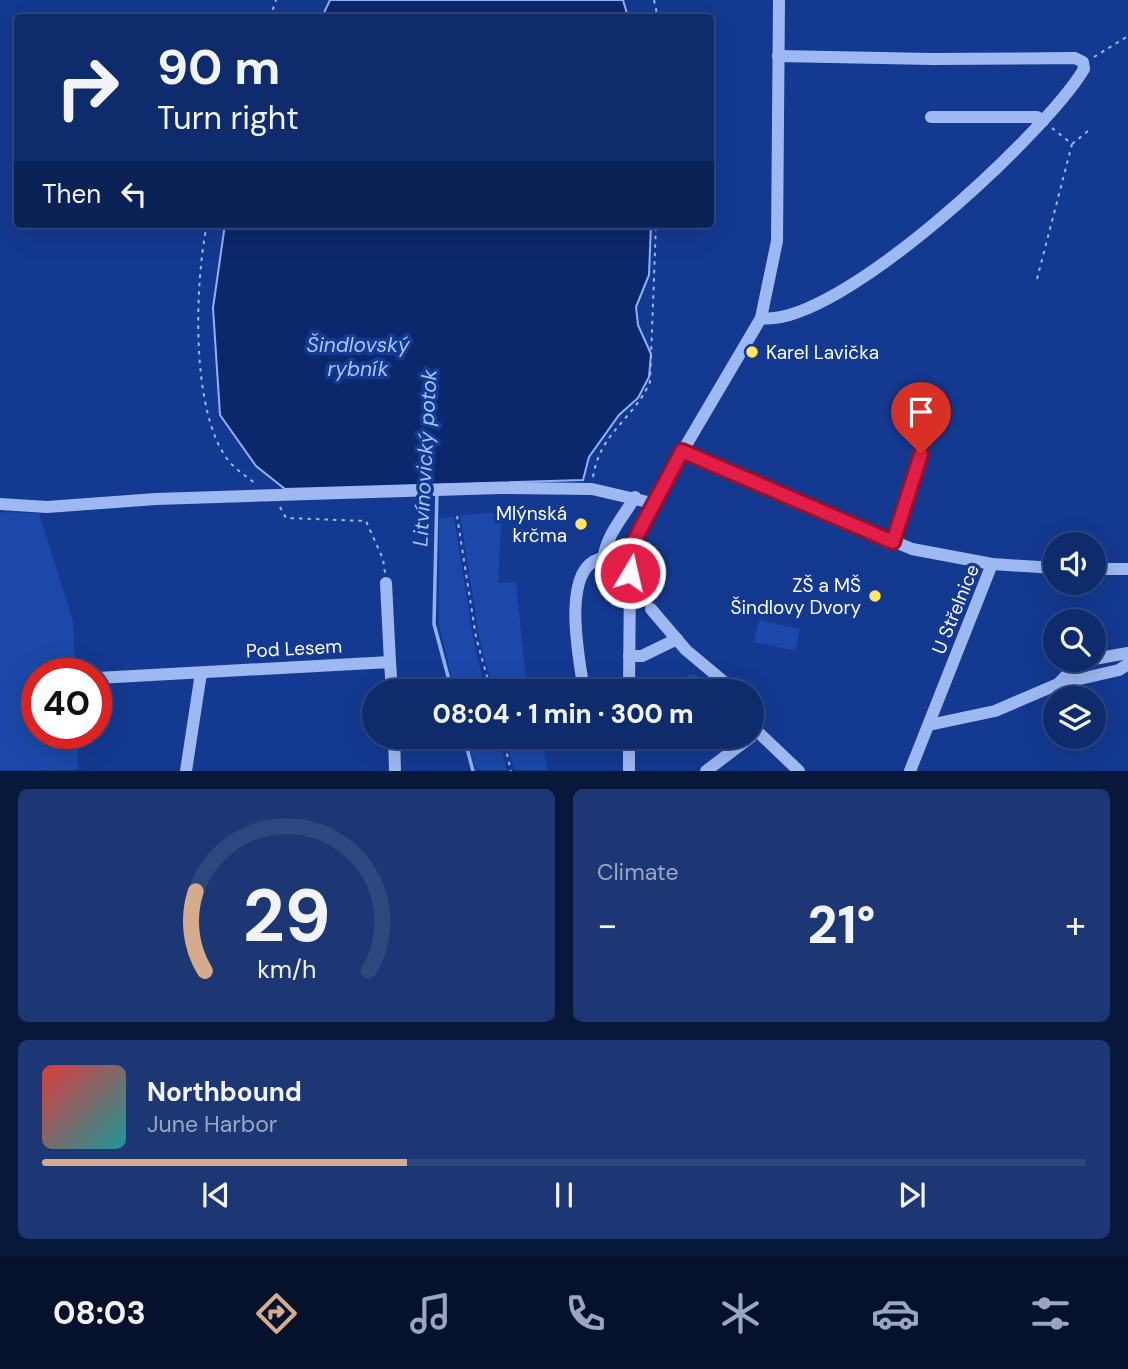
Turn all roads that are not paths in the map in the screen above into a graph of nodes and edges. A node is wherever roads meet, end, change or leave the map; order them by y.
1 (779, 0) edge
2 (778, 56) junction
3 (932, 117) dead end
4 (1043, 121) junction
5 (761, 318) junction
6 (682, 451) junction
7 (921, 454) dead end
8 (635, 497) junction
9 (652, 503) junction
10 (0, 504) edge
11 (893, 542) junction
12 (603, 559) junction
13 (631, 564) junction
14 (992, 564) junction
15 (1043, 567) edge
16 (1106, 569) edge
17 (1128, 569) edge
18 (386, 583) road end
19 (651, 609) dead end
20 (677, 639) junction
21 (1128, 653) edge
22 (629, 656) junction
23 (1106, 657) edge
24 (390, 662) junction
25 (1128, 664) edge
26 (1069, 672) edge
27 (201, 673) junction
28 (112, 677) edge
29 (391, 679) edge
30 (582, 679) edge
31 (629, 679) edge
32 (722, 679) edge
33 (1058, 684) junction
34 (929, 725) junction
35 (764, 743) edge
36 (394, 749) edge
37 (629, 749) edge
38 (735, 749) edge
39 (186, 771) edge
40 (395, 771) edge
41 (629, 771) edge
42 (706, 771) edge
43 (799, 771) edge
44 (910, 771) edge

1 - 2 street
2 - 4 street
2 - 5 street
3 - 4 street
4 - 5 street
5 - 6 street
6 - 9 street
6 - 11 street
7 - 11 street
8 - 9 street
8 - 10 street
8 - 12 street
9 - 13 street
11 - 14 street
12 - 13 street
12 - 30 street
13 - 22 street
14 - 15 street, U Střelnice
14 - 34 street, U Střelnice
16 - 17 street
18 - 24 street
19 - 20 street
20 - 22 street
20 - 32 street
21 - 23 street
22 - 31 street
24 - 27 street, Pod Lesem
24 - 29 street
25 - 33 street
26 - 33 street
27 - 28 street, Pod Lesem
27 - 39 street
33 - 34 street
34 - 44 street, U Střelnice
35 - 43 street
36 - 40 street
37 - 41 street
38 - 42 street

